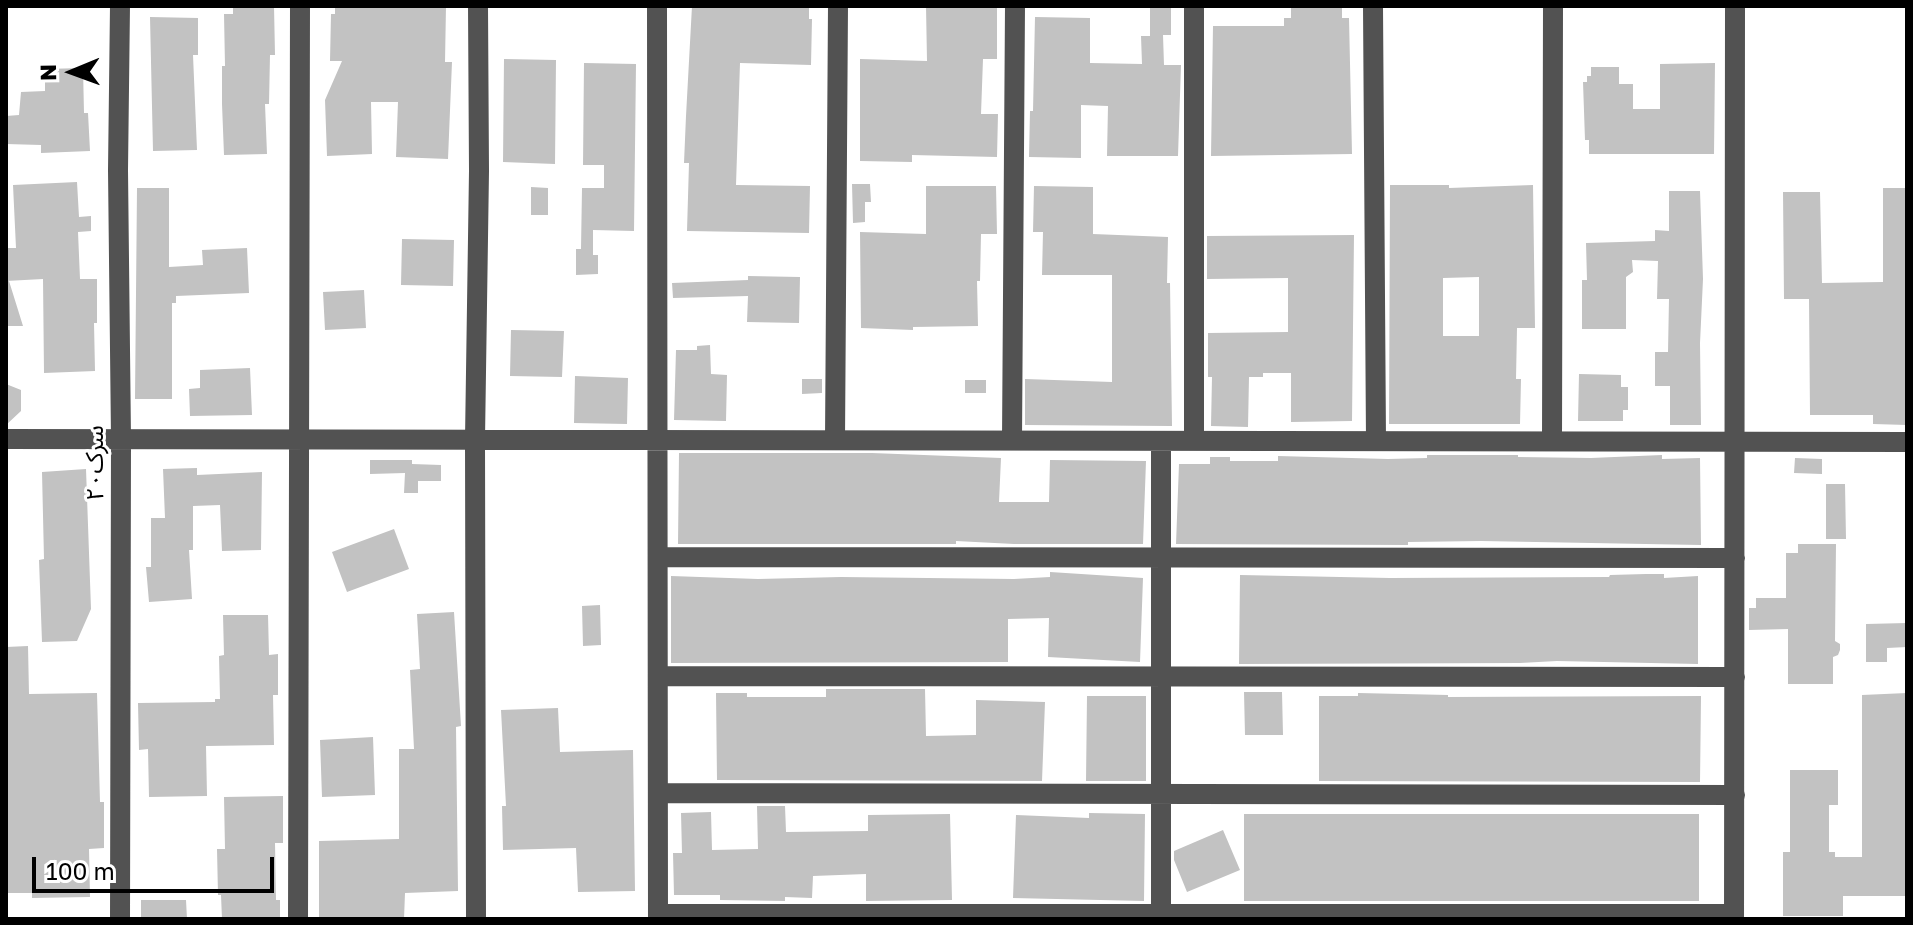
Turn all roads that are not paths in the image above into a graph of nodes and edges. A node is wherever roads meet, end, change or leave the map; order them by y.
1 (120, 6) edge
2 (300, 6) edge
3 (478, 6) edge
4 (657, 6) edge
5 (838, 6) edge
6 (1015, 6) edge
7 (1194, 6) edge
8 (1373, 6) edge
9 (1553, 6) edge
10 (1735, 6) edge
11 (6, 439) edge
12 (121, 439) junction
13 (299, 439) junction
14 (475, 439) junction
15 (658, 439) junction
16 (835, 440) junction
17 (1012, 440) junction
18 (1161, 441) junction
19 (1194, 441) junction
20 (1376, 441) junction
21 (1552, 441) junction
22 (1735, 442) junction
23 (1907, 442) edge
24 (658, 557) junction
25 (1161, 558) junction
26 (1735, 558) junction
27 (658, 676) junction
28 (1161, 676) junction
29 (1735, 677) junction
30 (658, 793) junction
31 (1161, 794) junction
32 (1735, 795) junction
33 (1734, 916) edge
34 (658, 917) edge
35 (1161, 917) edge
36 (120, 919) edge
37 (298, 919) edge
38 (476, 919) edge

1 - 12 street, سرک۲۰
2 - 13 street
3 - 14 street
4 - 15 street
5 - 16 street
6 - 17 street
7 - 19 street
8 - 20 street
9 - 21 street
10 - 22 street
11 - 12 street
12 - 13 street
12 - 36 street, سرک۲۰
13 - 14 street
13 - 37 street
14 - 15 street
14 - 38 street
15 - 16 street
15 - 24 street
16 - 17 street
17 - 18 street
18 - 19 street
18 - 25 street
19 - 20 street
20 - 21 street
21 - 22 street
22 - 23 street
22 - 26 street
24 - 25 street
24 - 27 street
25 - 26 street
25 - 28 street
26 - 29 street
27 - 28 street
27 - 30 street
28 - 29 street
28 - 31 street
29 - 32 street
30 - 31 street
30 - 34 street
31 - 32 street
31 - 35 street
32 - 33 street
33 - 35 street
34 - 35 street

